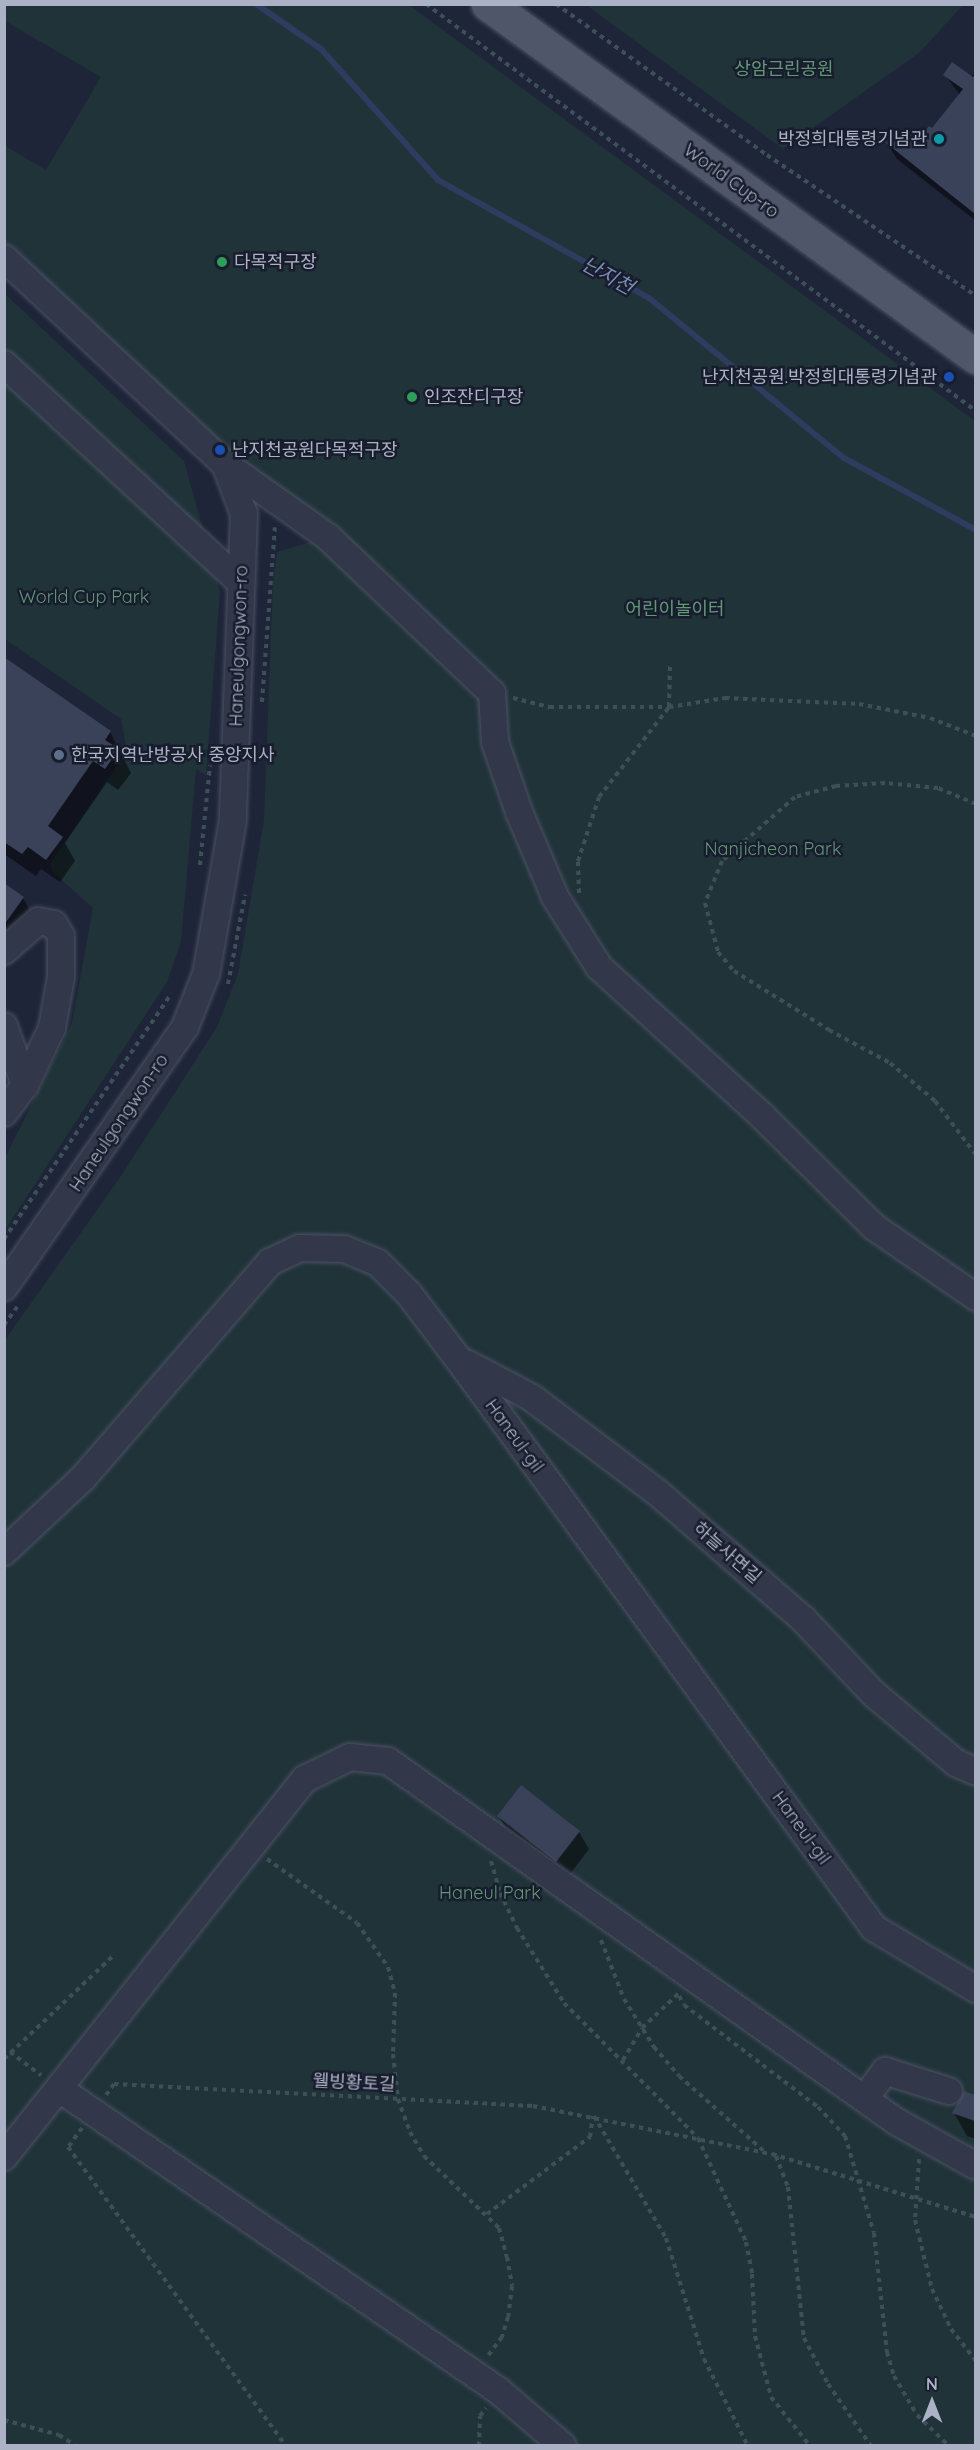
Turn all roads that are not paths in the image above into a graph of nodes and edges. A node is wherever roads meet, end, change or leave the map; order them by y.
1 (488, 4) edge
2 (4, 258) edge
3 (975, 357) edge
4 (4, 364) edge
5 (225, 464) junction
6 (241, 583) junction
7 (4, 951) edge
8 (4, 1026) edge
9 (25, 1084) junction
10 (4, 1113) edge
11 (15, 1292) edge
12 (975, 1297) edge
13 (459, 1360) junction
14 (6, 1554) edge
15 (975, 1772) edge
16 (975, 1989) edge
17 (61, 2090) junction
18 (949, 2091) dead end
19 (865, 2098) junction
20 (4, 2157) edge
21 (975, 2166) edge
22 (563, 2445) edge

1 - 3 main road, World Cup-ro
2 - 5 street, Haneulgongwon-ro
4 - 6 street
5 - 6 street, Haneulgongwon-ro
5 - 12 street
6 - 11 street, Haneulgongwon-ro
7 - 9 street
8 - 9 street
9 - 10 street
13 - 14 street, Haneul-gil
13 - 15 street, 하늘사면길
13 - 16 street, Haneul-gil
17 - 19 street
17 - 20 street
17 - 22 street
18 - 19 street
19 - 21 street

